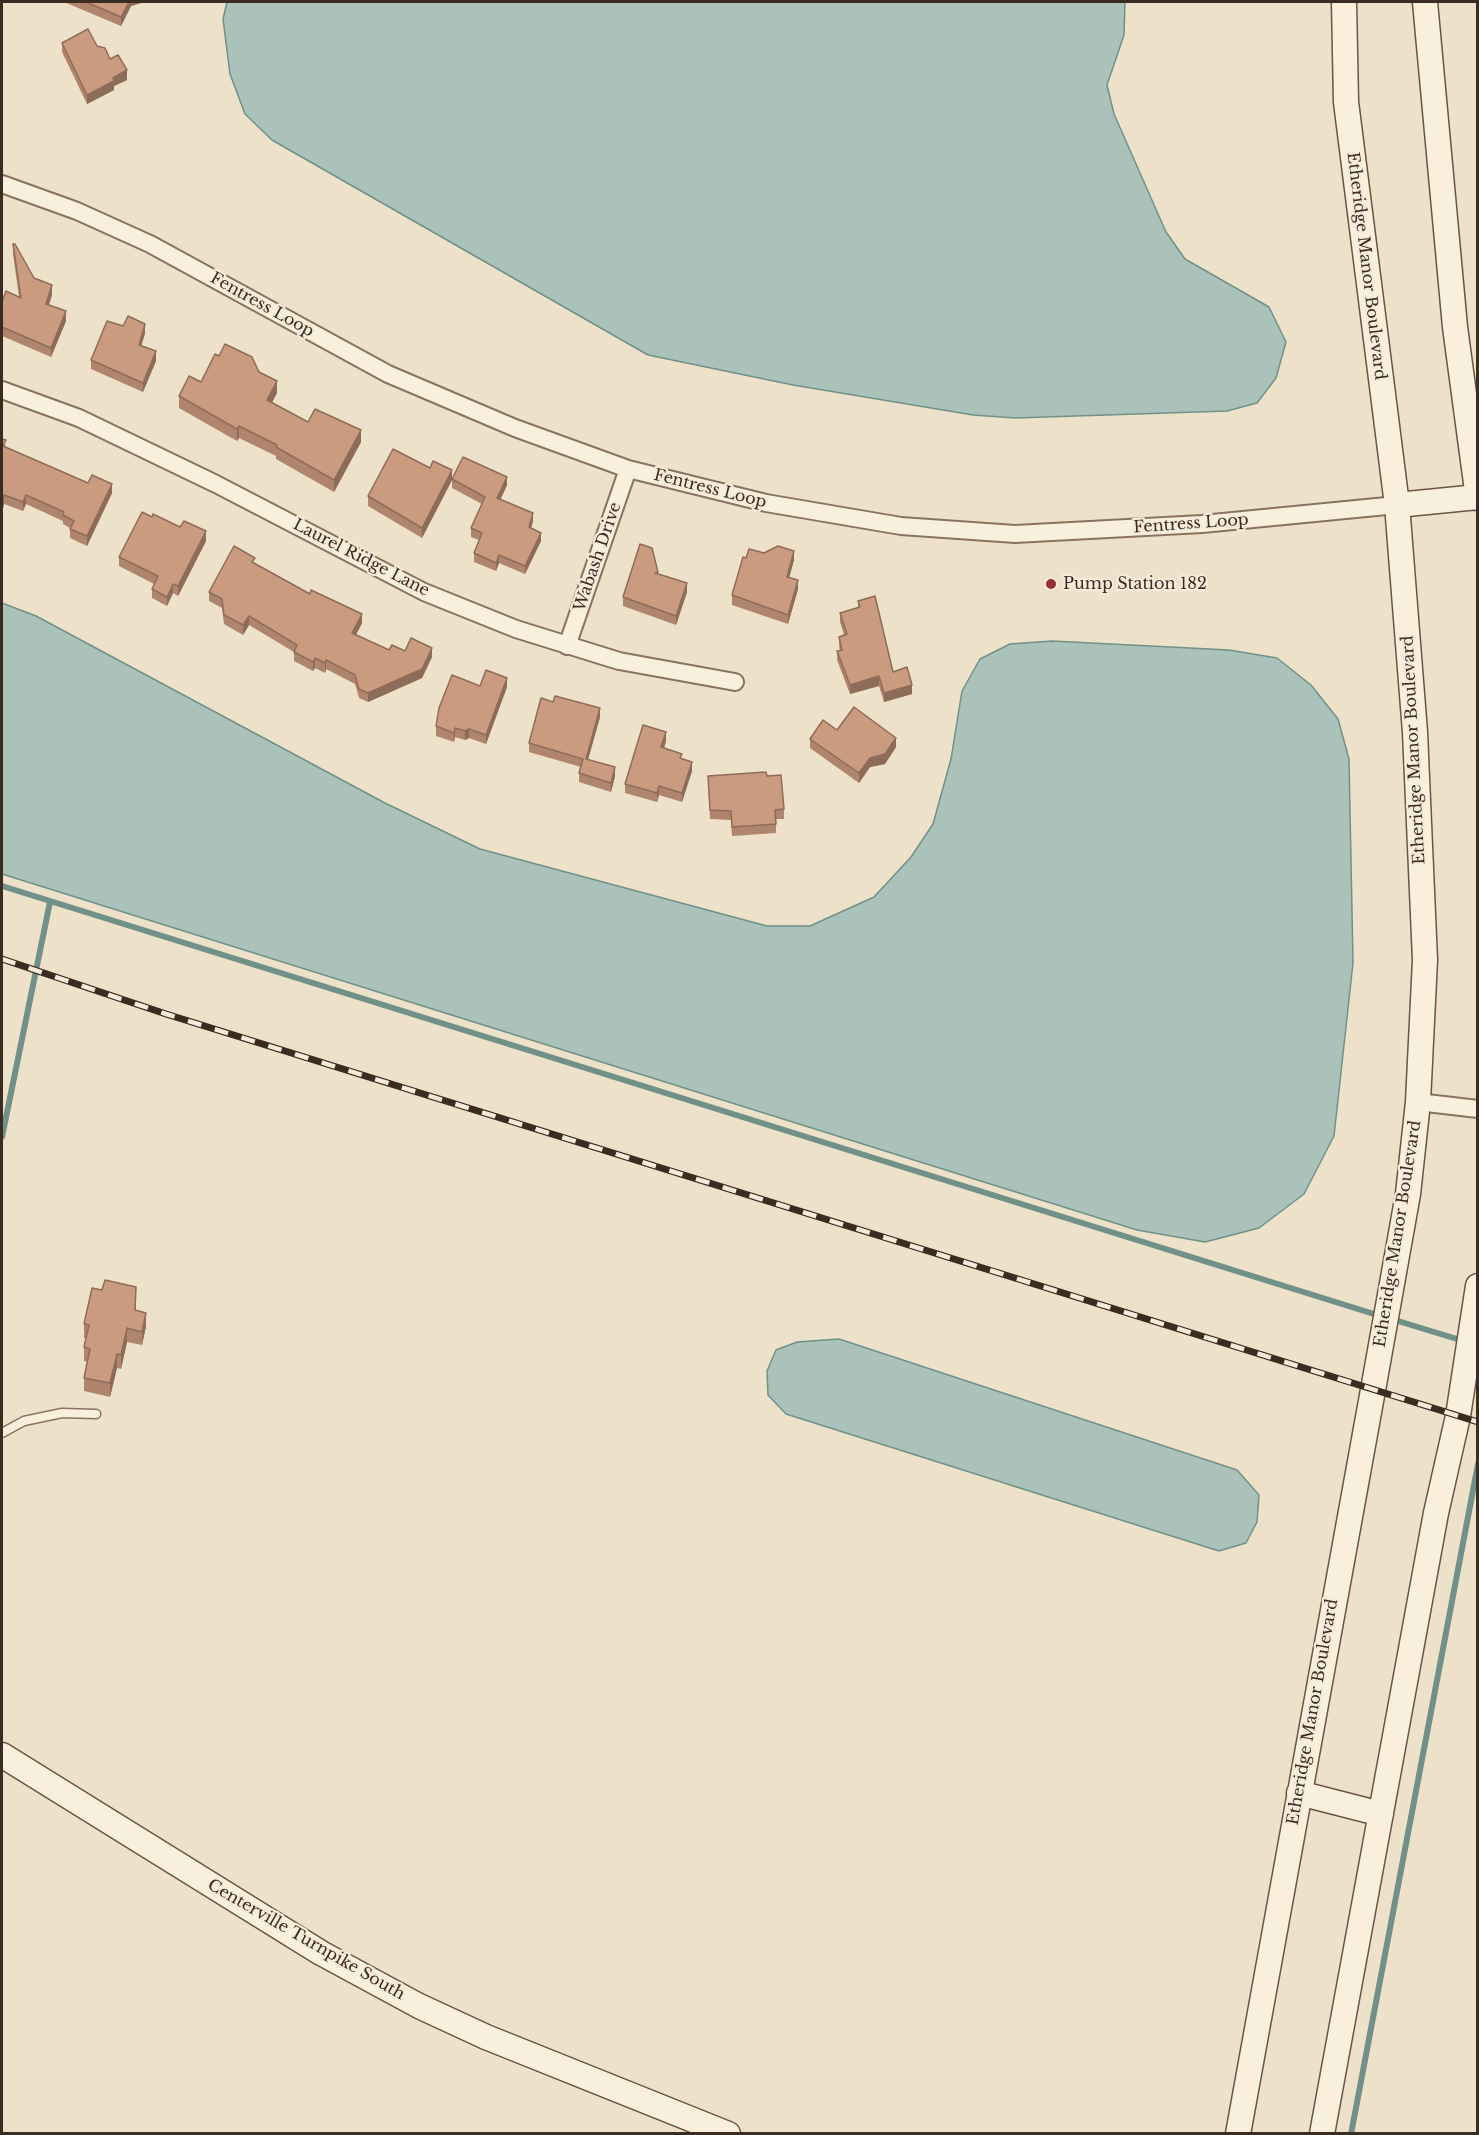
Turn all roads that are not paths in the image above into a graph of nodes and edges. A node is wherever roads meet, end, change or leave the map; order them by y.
1 (1344, 2) edge
2 (1425, 2) edge
3 (2, 184) edge
4 (1458, 346) junction
5 (1478, 378) edge
6 (2, 390) edge
7 (628, 469) junction
8 (1477, 497) edge
9 (1397, 505) junction
10 (567, 646) junction
11 (735, 682) dead end
12 (1418, 1102) junction
13 (1478, 1110) edge
14 (1478, 1286) edge
15 (96, 1414) dead end
16 (2, 1433) edge
17 (2, 1755) edge
18 (1299, 1793) junction
19 (1381, 1814) junction
20 (728, 2133) edge
21 (1238, 2133) edge
22 (1322, 2133) edge

1 - 9 main road, Etheridge Manor Boulevard
2 - 4 main road
3 - 7 street, Fentress Loop
4 - 5 main road
4 - 8 main road
6 - 10 street, Laurel Ridge Lane
7 - 9 street, Fentress Loop
7 - 10 street, Wabash Drive
8 - 9 main road, Fentress Loop
9 - 12 main road, Etheridge Manor Boulevard
10 - 11 street, Laurel Ridge Lane
12 - 13 street
12 - 18 main road, Etheridge Manor Boulevard
14 - 19 main road
15 - 16 lane
17 - 20 main road, Centerville Turnpike South
18 - 19 main road
18 - 21 main road, Etheridge Manor Boulevard
19 - 22 main road

